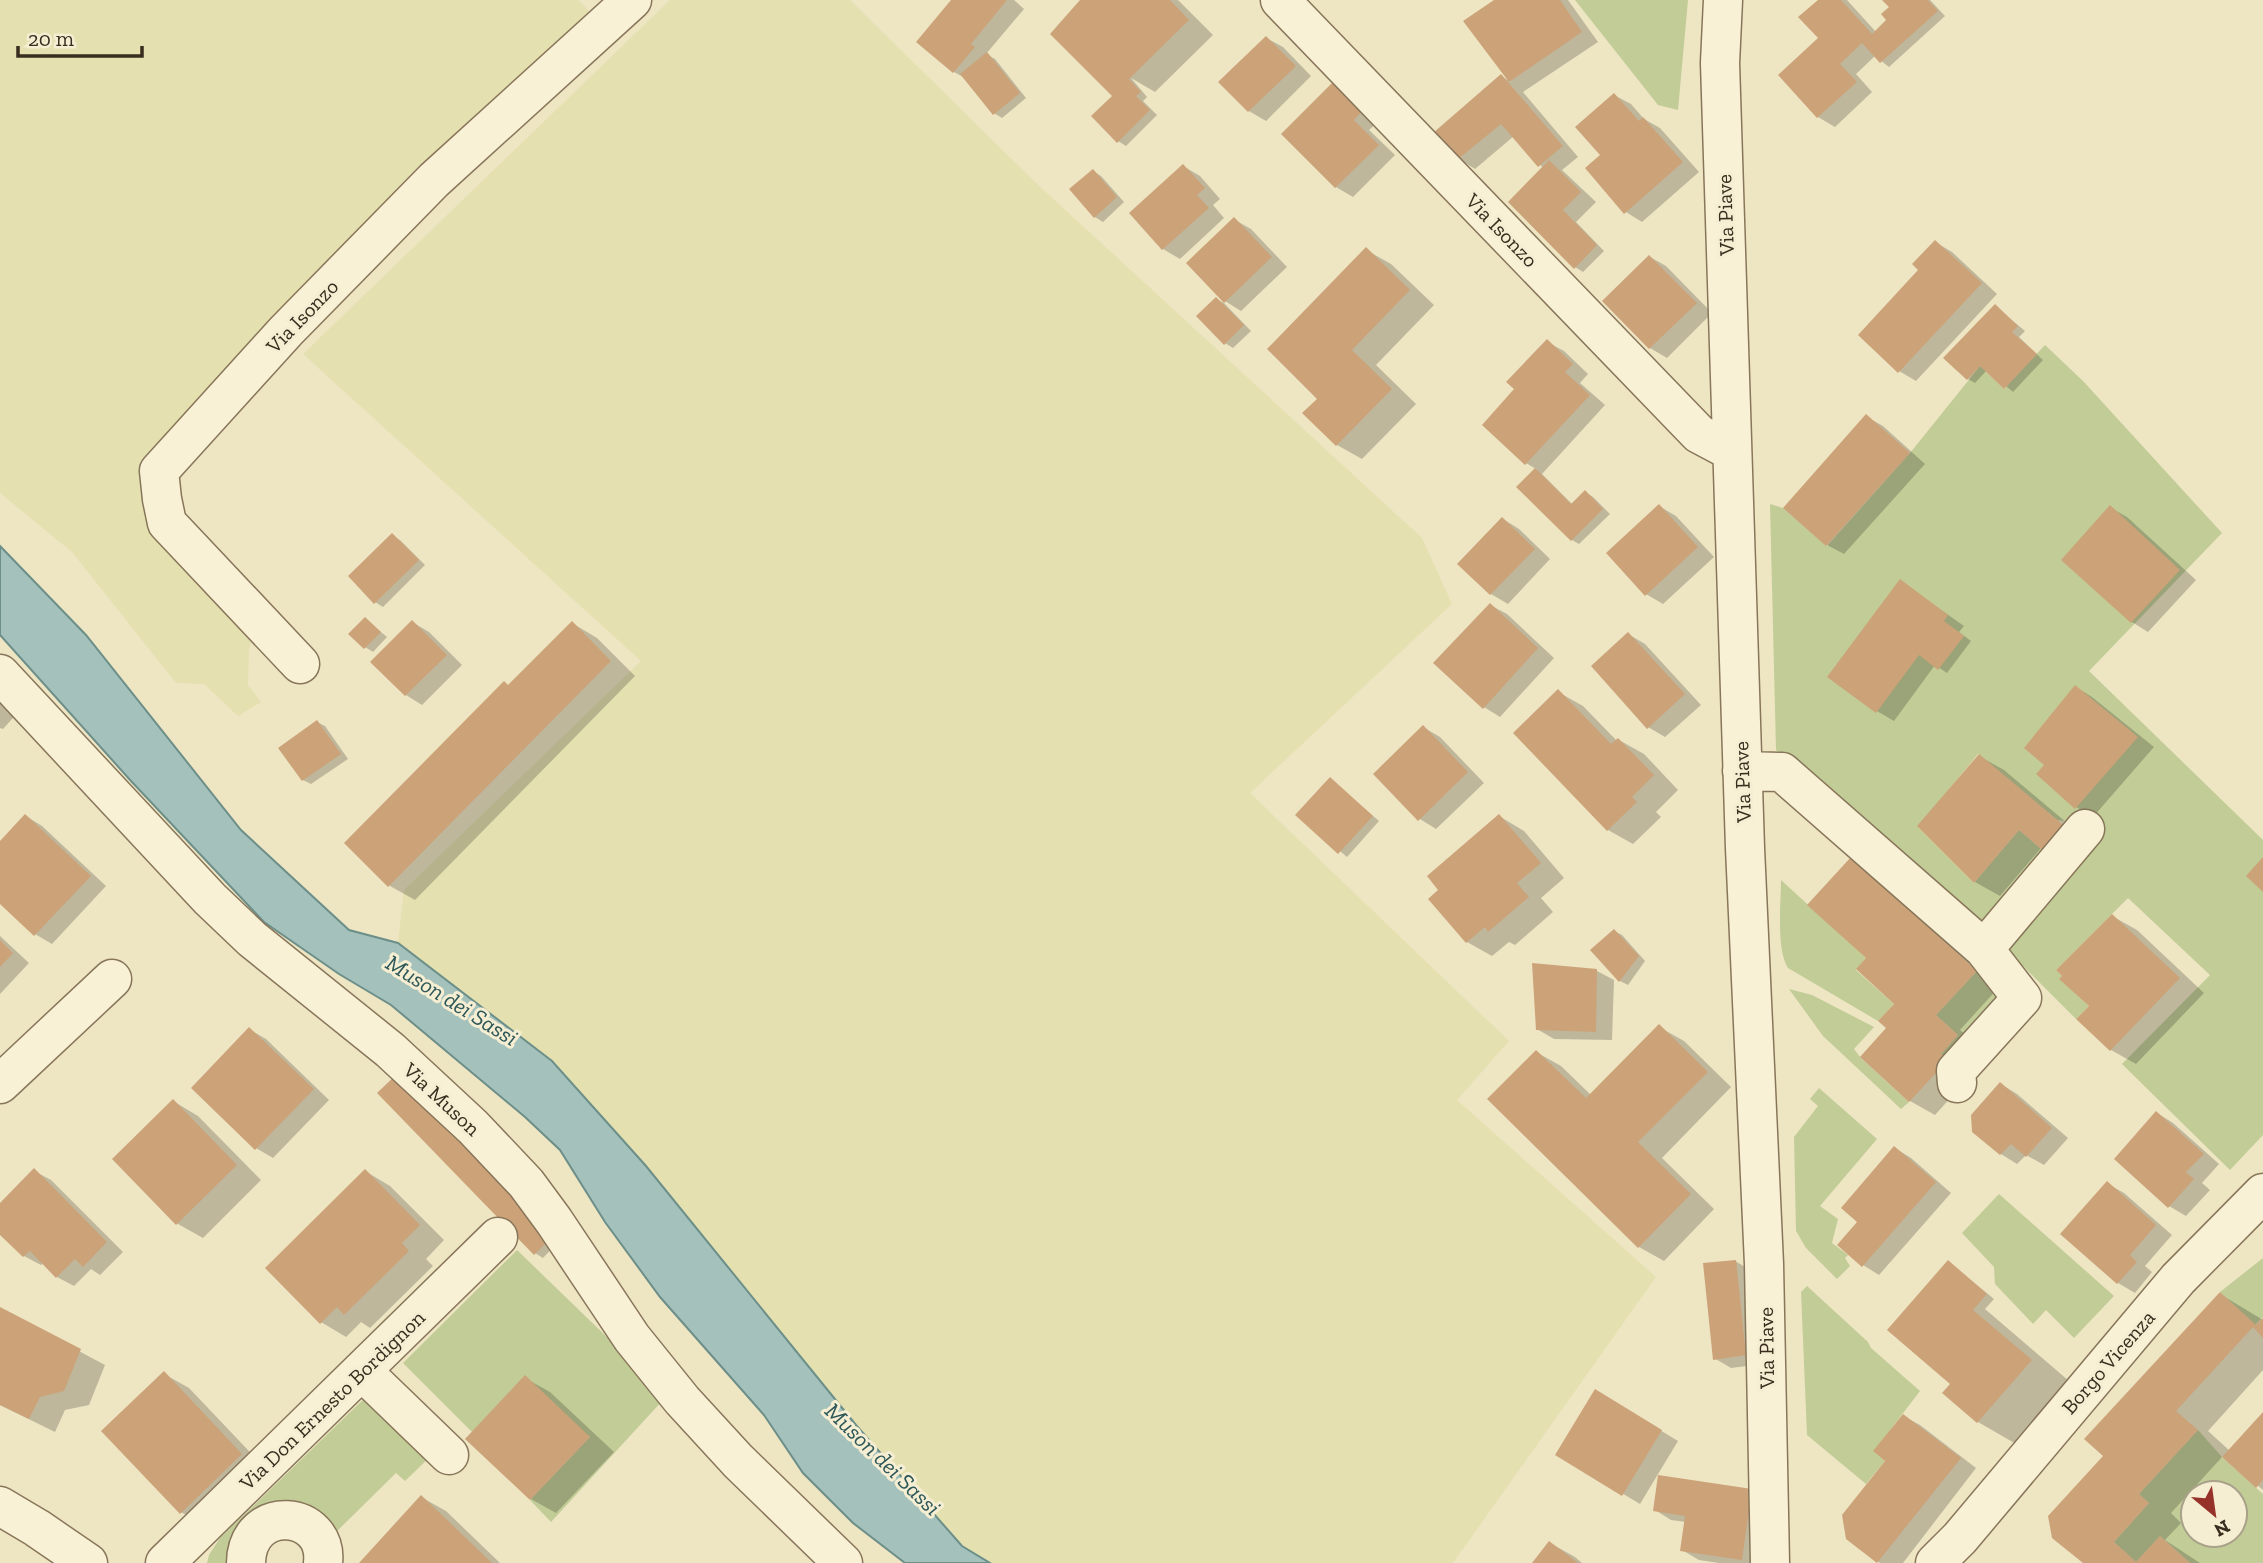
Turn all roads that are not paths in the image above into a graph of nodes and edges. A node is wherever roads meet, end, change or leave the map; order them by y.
1 (632, 0) edge
2 (1280, 0) edge
3 (1723, 0) edge
4 (1731, 451) junction
5 (300, 664) dead end
6 (0, 674) edge
7 (1742, 771) junction
8 (2084, 829) dead end
9 (1984, 949) junction
10 (112, 979) dead end
11 (1957, 1083) dead end
12 (0, 1084) edge
13 (2263, 1193) edge
14 (498, 1237) dead end
15 (362, 1371) junction
16 (449, 1455) dead end
17 (0, 1506) edge
18 (1946, 1554) edge
19 (88, 1563) edge
20 (165, 1563) edge
21 (246, 1563) edge
22 (323, 1563) edge
23 (843, 1563) edge
24 (1770, 1563) edge

1 - 5 street, Via Isonzo
2 - 4 street, Via Isonzo
3 - 4 street, Via Piave
4 - 7 street, Via Piave
6 - 23 street, Via Muson
7 - 9 street
7 - 24 street, Via Piave
8 - 9 street
9 - 11 street
10 - 12 street
13 - 18 street, Borgo Vicenza
14 - 15 street, Via Don Ernesto Bordignon
15 - 16 street
15 - 20 street, Via Don Ernesto Bordignon
17 - 19 street
21 - 22 street

